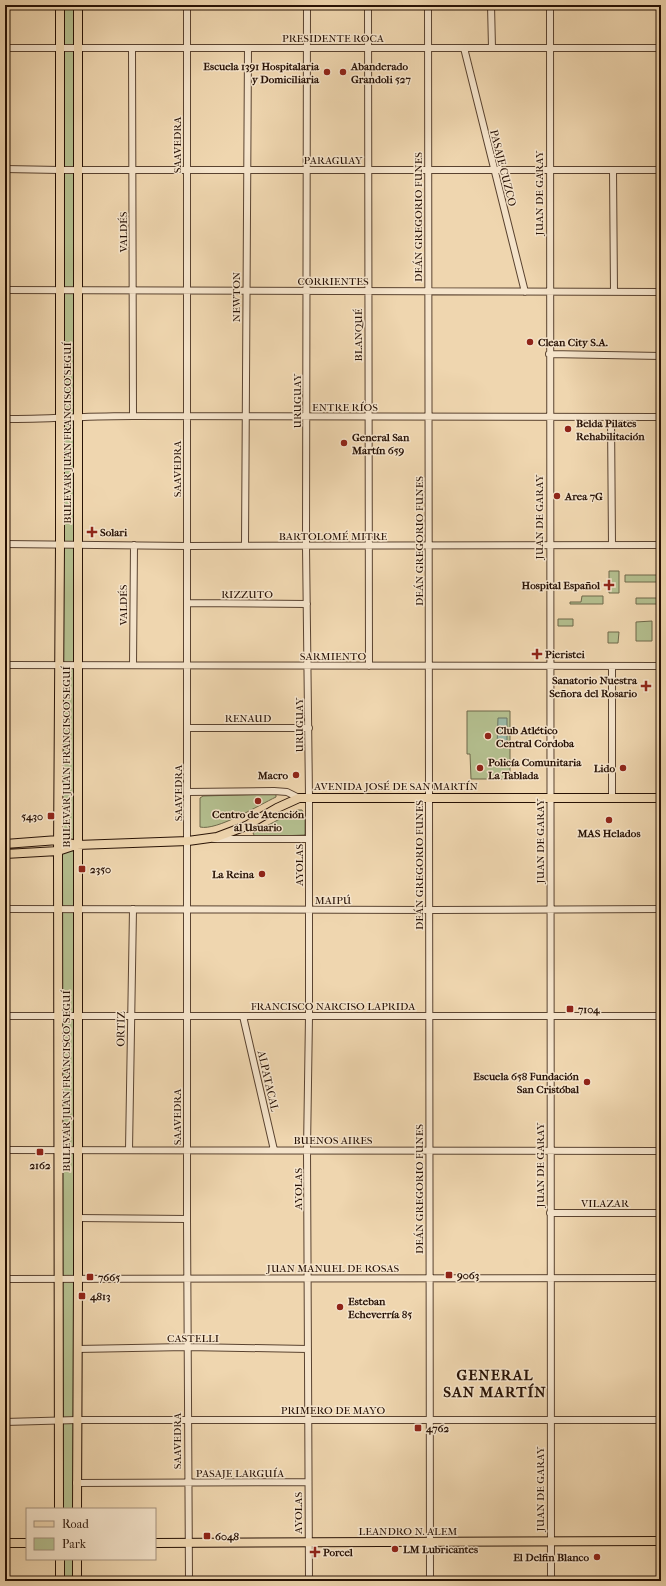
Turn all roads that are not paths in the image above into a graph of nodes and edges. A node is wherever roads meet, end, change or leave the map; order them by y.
1 (60, 5) edge
2 (78, 5) edge
3 (187, 5) edge
4 (307, 5) edge
5 (368, 5) edge
6 (428, 5) edge
7 (492, 5) edge
8 (550, 5) edge
9 (5, 48) edge
10 (60, 48) junction
11 (78, 48) junction
12 (132, 48) junction
13 (187, 48) junction
14 (248, 48) junction
15 (307, 48) junction
16 (368, 48) junction
17 (428, 48) junction
18 (464, 48) junction
19 (492, 48) junction
20 (550, 48) junction
21 (661, 48) edge
22 (5, 169) edge
23 (60, 170) junction
24 (78, 170) junction
25 (132, 170) junction
26 (187, 170) junction
27 (247, 170) junction
28 (307, 170) junction
29 (368, 170) junction
30 (428, 170) junction
31 (493, 170) junction
32 (550, 170) junction
33 (613, 170) junction
34 (661, 170) edge
35 (5, 290) edge
36 (59, 290) junction
37 (78, 290) junction
38 (133, 291) junction
39 (187, 291) junction
40 (246, 291) junction
41 (307, 291) junction
42 (368, 291) junction
43 (428, 291) junction
44 (524, 292) junction
45 (549, 292) junction
46 (614, 292) junction
47 (661, 292) edge
48 (549, 354) junction
49 (661, 356) edge
50 (133, 416) junction
51 (78, 417) junction
52 (188, 417) junction
53 (246, 417) junction
54 (307, 417) junction
55 (368, 417) junction
56 (428, 417) junction
57 (549, 417) junction
58 (611, 417) junction
59 (661, 417) edge
60 (5, 419) edge
61 (59, 419) junction
62 (5, 544) edge
63 (60, 544) junction
64 (77, 544) junction
65 (134, 545) junction
66 (549, 545) junction
67 (612, 545) junction
68 (661, 545) edge
69 (188, 546) junction
70 (245, 546) junction
71 (306, 546) junction
72 (369, 546) junction
73 (429, 546) junction
74 (188, 603) junction
75 (307, 604) junction
76 (5, 665) edge
77 (59, 665) junction
78 (77, 665) junction
79 (133, 665) junction
80 (188, 665) junction
81 (308, 666) junction
82 (369, 666) junction
83 (429, 666) junction
84 (550, 666) junction
85 (612, 666) junction
86 (661, 666) edge
87 (188, 728) junction
88 (309, 728) junction
89 (188, 792) junction
90 (309, 797) junction
91 (429, 797) junction
92 (550, 797) junction
93 (612, 797) junction
94 (300, 798) junction
95 (661, 798) edge
96 (204, 839) junction
97 (310, 839) junction
98 (58, 840) junction
99 (188, 841) junction
100 (5, 844) edge
101 (77, 845) junction
102 (58, 851) junction
103 (5, 854) edge
104 (5, 909) edge
105 (58, 909) junction
106 (77, 909) junction
107 (133, 909) junction
108 (188, 909) junction
109 (309, 909) junction
110 (550, 909) junction
111 (661, 909) edge
112 (429, 910) junction
113 (5, 1016) edge
114 (58, 1016) junction
115 (77, 1016) junction
116 (131, 1016) junction
117 (187, 1016) junction
118 (243, 1016) junction
119 (309, 1016) junction
120 (428, 1016) junction
121 (550, 1016) junction
122 (661, 1016) edge
123 (5, 1150) edge
124 (58, 1150) junction
125 (77, 1150) junction
126 (129, 1150) junction
127 (187, 1150) junction
128 (274, 1150) junction
129 (307, 1150) junction
130 (429, 1150) junction
131 (550, 1150) junction
132 (661, 1151) edge
133 (550, 1213) junction
134 (661, 1213) edge
135 (77, 1218) junction
136 (187, 1219) junction
137 (58, 1278) junction
138 (78, 1278) junction
139 (187, 1278) junction
140 (308, 1278) junction
141 (429, 1278) junction
142 (550, 1278) junction
143 (661, 1278) edge
144 (5, 1279) edge
145 (187, 1347) junction
146 (77, 1349) junction
147 (308, 1349) junction
148 (77, 1420) junction
149 (187, 1420) junction
150 (308, 1420) junction
151 (429, 1420) junction
152 (550, 1420) junction
153 (661, 1420) edge
154 (59, 1421) junction
155 (5, 1422) edge
156 (308, 1482) junction
157 (76, 1483) junction
158 (187, 1483) junction
159 (60, 1508) edge
160 (77, 1508) edge
161 (661, 1541) edge
162 (429, 1542) junction
163 (550, 1542) junction
164 (5, 1543) edge
165 (26, 1543) edge
166 (156, 1543) edge
167 (187, 1543) junction
168 (308, 1543) junction
169 (60, 1560) edge
170 (77, 1560) edge
171 (60, 1581) edge
172 (77, 1581) edge
173 (189, 1581) edge
174 (309, 1581) edge
175 (430, 1581) edge
176 (551, 1581) edge

1 - 10 main road, BULEVAR JUAN FRANCISCO SEGUÍ
2 - 11 main road, BULEVAR JUAN FRANCISCO SEGUÍ
3 - 13 street, SAAVEDRA
4 - 15 street, URUGUAY
5 - 16 street, BLANQUÉ
6 - 17 street, DEÁN GREGORIO FUNES
7 - 19 street
8 - 20 street, JUAN DE GARAY
9 - 10 street, PRESIDENTE ROCA
10 - 11 street, PRESIDENTE ROCA
10 - 23 main road, BULEVAR JUAN FRANCISCO SEGUÍ
11 - 12 street, PRESIDENTE ROCA
11 - 24 main road, BULEVAR JUAN FRANCISCO SEGUÍ
12 - 13 street, PRESIDENTE ROCA
12 - 25 street, VALDÉS
13 - 14 street, PRESIDENTE ROCA
13 - 26 street, SAAVEDRA
14 - 15 street, PRESIDENTE ROCA
14 - 27 street, NEWTON
15 - 16 street, PRESIDENTE ROCA
15 - 28 street, URUGUAY
16 - 17 street, PRESIDENTE ROCA
16 - 29 street, BLANQUÉ
17 - 18 street, PRESIDENTE ROCA
17 - 30 street, DEÁN GREGORIO FUNES
18 - 19 street, PRESIDENTE ROCA
18 - 31 street, PASAJE CUZCO
19 - 20 street, PRESIDENTE ROCA
20 - 21 street, PRESIDENTE ROCA
20 - 32 street, JUAN DE GARAY
22 - 23 street, PARAGUAY
23 - 24 street, PARAGUAY
23 - 36 main road, BULEVAR JUAN FRANCISCO SEGUÍ
24 - 25 street, PARAGUAY
24 - 37 main road, BULEVAR JUAN FRANCISCO SEGUÍ
25 - 26 street, PARAGUAY
25 - 38 street, VALDÉS
26 - 27 street, PARAGUAY
26 - 39 street, SAAVEDRA
27 - 28 street, PARAGUAY
27 - 40 street, NEWTON
28 - 29 street, PARAGUAY
28 - 41 street, URUGUAY
29 - 30 street, PARAGUAY
29 - 42 street, BLANQUÉ
30 - 31 street, PARAGUAY
30 - 43 street, DEÁN GREGORIO FUNES
31 - 32 street, PARAGUAY
31 - 44 street, PASAJE CUZCO
32 - 33 street, PARAGUAY
32 - 45 street, JUAN DE GARAY
33 - 34 street, PARAGUAY
33 - 46 street
35 - 36 street, CORRIENTES
36 - 37 street, CORRIENTES
36 - 61 main road, BULEVAR JUAN FRANCISCO SEGUÍ
37 - 38 street, CORRIENTES
37 - 51 main road, BULEVAR JUAN FRANCISCO SEGUÍ
38 - 39 street, CORRIENTES
38 - 50 street, VALDÉS
39 - 40 street, CORRIENTES
39 - 52 street, SAAVEDRA
40 - 41 street, CORRIENTES
40 - 53 street, NEWTON
41 - 42 street, CORRIENTES
41 - 54 street, URUGUAY
42 - 43 street, CORRIENTES
42 - 55 street, BLANQUÉ
43 - 44 street, CORRIENTES
43 - 56 street, DEÁN GREGORIO FUNES
44 - 45 street, CORRIENTES
45 - 46 street, CORRIENTES
45 - 48 street, JUAN DE GARAY
46 - 47 street, CORRIENTES
48 - 49 street
48 - 57 street, JUAN DE GARAY
50 - 51 street, ENTRE RÍOS
50 - 52 street, ENTRE RÍOS
51 - 61 street, ENTRE RÍOS
51 - 64 main road, BULEVAR JUAN FRANCISCO SEGUÍ
52 - 53 street, ENTRE RÍOS
52 - 69 street, SAAVEDRA
53 - 54 street, ENTRE RÍOS
53 - 70 street, NEWTON
54 - 55 street, ENTRE RÍOS
54 - 71 street, URUGUAY
55 - 56 street, ENTRE RÍOS
55 - 72 street, BLANQUÉ
56 - 57 street, ENTRE RÍOS
56 - 73 street, DEÁN GREGORIO FUNES
57 - 58 street, ENTRE RÍOS
57 - 66 street, JUAN DE GARAY
58 - 59 street, ENTRE RÍOS
58 - 67 street
60 - 61 street, ENTRE RÍOS
61 - 63 main road, BULEVAR JUAN FRANCISCO SEGUÍ
62 - 63 street, BARTOLOMÉ MITRE
63 - 64 street, BARTOLOMÉ MITRE
63 - 77 main road, BULEVAR JUAN FRANCISCO SEGUÍ
64 - 65 street, BARTOLOMÉ MITRE
64 - 78 main road, BULEVAR JUAN FRANCISCO SEGUÍ
65 - 69 street, BARTOLOMÉ MITRE
65 - 79 street, VALDÉS
66 - 67 street, BARTOLOMÉ MITRE
66 - 73 street, BARTOLOMÉ MITRE
66 - 84 street, JUAN DE GARAY
67 - 68 street, BARTOLOMÉ MITRE
69 - 70 street, BARTOLOMÉ MITRE
69 - 74 street, SAAVEDRA
70 - 71 street, BARTOLOMÉ MITRE
71 - 72 street, BARTOLOMÉ MITRE
71 - 75 street, URUGUAY
72 - 73 street, BARTOLOMÉ MITRE
72 - 82 street, BLANQUÉ
73 - 83 street, DEÁN GREGORIO FUNES
74 - 75 street, RIZZUTO
74 - 80 street, SAAVEDRA
75 - 81 street, URUGUAY
76 - 77 street, SARMIENTO
77 - 78 street, SARMIENTO
77 - 98 main road, BULEVAR JUAN FRANCISCO SEGUÍ
78 - 79 street, SARMIENTO
78 - 101 main road, BULEVAR JUAN FRANCISCO SEGUÍ
79 - 80 street, SARMIENTO
80 - 81 street, SARMIENTO
80 - 87 street, SAAVEDRA
81 - 82 street, SARMIENTO
81 - 88 street, URUGUAY
82 - 83 street, SARMIENTO
83 - 84 street, SARMIENTO
83 - 91 street, DEÁN GREGORIO FUNES
84 - 85 street, SARMIENTO
84 - 92 street, JUAN DE GARAY
85 - 86 street, SARMIENTO
85 - 93 street
87 - 88 street, RENAUD
87 - 89 street, SAAVEDRA
88 - 90 street, URUGUAY
89 - 94 street, AVENIDA JOSÉ DE SAN MARTÍN
89 - 99 street, SAAVEDRA
90 - 91 main road, AVENIDA JOSÉ DE SAN MARTÍN
90 - 94 main road, AVENIDA JOSÉ DE SAN MARTÍN
90 - 97 street, AYOLAS
91 - 92 main road, AVENIDA JOSÉ DE SAN MARTÍN
91 - 112 street, DEÁN GREGORIO FUNES
92 - 93 main road, AVENIDA JOSÉ DE SAN MARTÍN
92 - 110 street, JUAN DE GARAY
93 - 95 main road, AVENIDA JOSÉ DE SAN MARTÍN
94 - 96 main road, AVENIDA JOSÉ DE SAN MARTÍN
96 - 97 street, AVENIDA JOSÉ DE SAN MARTÍN
96 - 99 main road, AVENIDA JOSÉ DE SAN MARTÍN
97 - 109 street, AYOLAS
98 - 100 main road, AVENIDA JOSÉ DE SAN MARTÍN
98 - 101 main road, AVENIDA JOSÉ DE SAN MARTÍN
98 - 102 main road, BULEVAR JUAN FRANCISCO SEGUÍ
99 - 101 main road, AVENIDA JOSÉ DE SAN MARTÍN
99 - 108 street, SAAVEDRA
101 - 102 main road, AVENIDA JOSÉ DE SAN MARTÍN
101 - 106 main road, BULEVAR JUAN FRANCISCO SEGUÍ
102 - 103 main road, AVENIDA JOSÉ DE SAN MARTÍN
102 - 105 main road, BULEVAR JUAN FRANCISCO SEGUÍ
104 - 105 street, MAIPÚ
105 - 106 street, MAIPÚ
105 - 114 main road, BULEVAR JUAN FRANCISCO SEGUÍ
106 - 107 street, MAIPÚ
106 - 115 main road, BULEVAR JUAN FRANCISCO SEGUÍ
107 - 108 street, MAIPÚ
107 - 116 street, ORTIZ
108 - 109 street, MAIPÚ
108 - 117 street, SAAVEDRA
109 - 112 street, MAIPÚ
109 - 119 street, AYOLAS
110 - 111 street, MAIPÚ
110 - 112 street, MAIPÚ
110 - 121 street, JUAN DE GARAY
112 - 120 street, DEÁN GREGORIO FUNES
113 - 114 street, FRANCISCO NARCISO LAPRIDA
114 - 115 street, FRANCISCO NARCISO LAPRIDA
114 - 124 main road, BULEVAR JUAN FRANCISCO SEGUÍ
115 - 116 street, FRANCISCO NARCISO LAPRIDA
115 - 125 main road, BULEVAR JUAN FRANCISCO SEGUÍ
116 - 117 street, FRANCISCO NARCISO LAPRIDA
116 - 126 street, ORTIZ
117 - 118 street, FRANCISCO NARCISO LAPRIDA
117 - 127 street, SAAVEDRA
118 - 119 street, FRANCISCO NARCISO LAPRIDA
118 - 128 street, ALPATACAL
119 - 120 street, FRANCISCO NARCISO LAPRIDA
119 - 129 street, AYOLAS
120 - 121 street, FRANCISCO NARCISO LAPRIDA
120 - 130 street, DEÁN GREGORIO FUNES
121 - 122 street, FRANCISCO NARCISO LAPRIDA
121 - 131 street, JUAN DE GARAY
123 - 124 street, BUENOS AIRES
124 - 125 street, BUENOS AIRES
124 - 137 main road, BULEVAR JUAN FRANCISCO SEGUÍ
125 - 126 street, BUENOS AIRES
125 - 135 main road, BULEVAR JUAN FRANCISCO SEGUÍ
126 - 127 street, BUENOS AIRES
127 - 128 street, BUENOS AIRES
127 - 136 street, SAAVEDRA
128 - 129 street, BUENOS AIRES
129 - 130 street, BUENOS AIRES
129 - 140 street, AYOLAS
130 - 131 street, BUENOS AIRES
130 - 141 street, DEÁN GREGORIO FUNES
131 - 132 street, BUENOS AIRES
131 - 133 street, JUAN DE GARAY
133 - 134 street, VILAZAR
133 - 142 street, JUAN DE GARAY
135 - 136 street
135 - 138 main road, BULEVAR JUAN FRANCISCO SEGUÍ
136 - 139 street, SAAVEDRA
137 - 138 street, JUAN MANUEL DE ROSAS
137 - 144 street, JUAN MANUEL DE ROSAS
137 - 154 main road, BULEVAR JUAN FRANCISCO SEGUÍ
138 - 139 street, JUAN MANUEL DE ROSAS
138 - 146 main road, BULEVAR JUAN FRANCISCO SEGUÍ
139 - 140 street, JUAN MANUEL DE ROSAS
139 - 145 street, SAAVEDRA
140 - 141 street, JUAN MANUEL DE ROSAS
140 - 147 street, AYOLAS
141 - 142 street, JUAN MANUEL DE ROSAS
141 - 151 street, DEÁN GREGORIO FUNES
142 - 143 street, JUAN MANUEL DE ROSAS
142 - 152 street, JUAN DE GARAY
145 - 146 street, CASTELLI
145 - 147 street, CASTELLI
145 - 149 street, SAAVEDRA
146 - 148 main road, BULEVAR JUAN FRANCISCO SEGUÍ
147 - 150 street, AYOLAS
148 - 149 street, PRIMERO DE MAYO
148 - 154 street, PRIMERO DE MAYO
148 - 157 main road, BULEVAR JUAN FRANCISCO SEGUÍ
149 - 150 street, PRIMERO DE MAYO
149 - 158 street, SAAVEDRA
150 - 151 street, PRIMERO DE MAYO
150 - 156 street, AYOLAS
151 - 152 street, PRIMERO DE MAYO
151 - 162 street, DEÁN GREGORIO FUNES
152 - 153 street, PRIMERO DE MAYO
152 - 163 street, JUAN DE GARAY
154 - 155 street, PRIMERO DE MAYO
154 - 159 main road, BULEVAR JUAN FRANCISCO SEGUÍ
156 - 158 street, PASAJE LARGUÍA
156 - 168 street, AYOLAS
157 - 158 street, PASAJE LARGUÍA
157 - 160 main road, BULEVAR JUAN FRANCISCO SEGUÍ
158 - 167 street, SAAVEDRA
161 - 163 main road, LEANDRO N. ALEM
162 - 163 main road, LEANDRO N. ALEM
162 - 168 main road, LEANDRO N. ALEM
162 - 175 street, DEÁN GREGORIO FUNES
163 - 176 street, JUAN DE GARAY
164 - 165 main road
166 - 167 main road, LEANDRO N. ALEM
167 - 168 main road, LEANDRO N. ALEM
167 - 173 street, SAAVEDRA
168 - 174 street, AYOLAS
169 - 171 main road
170 - 172 main road

